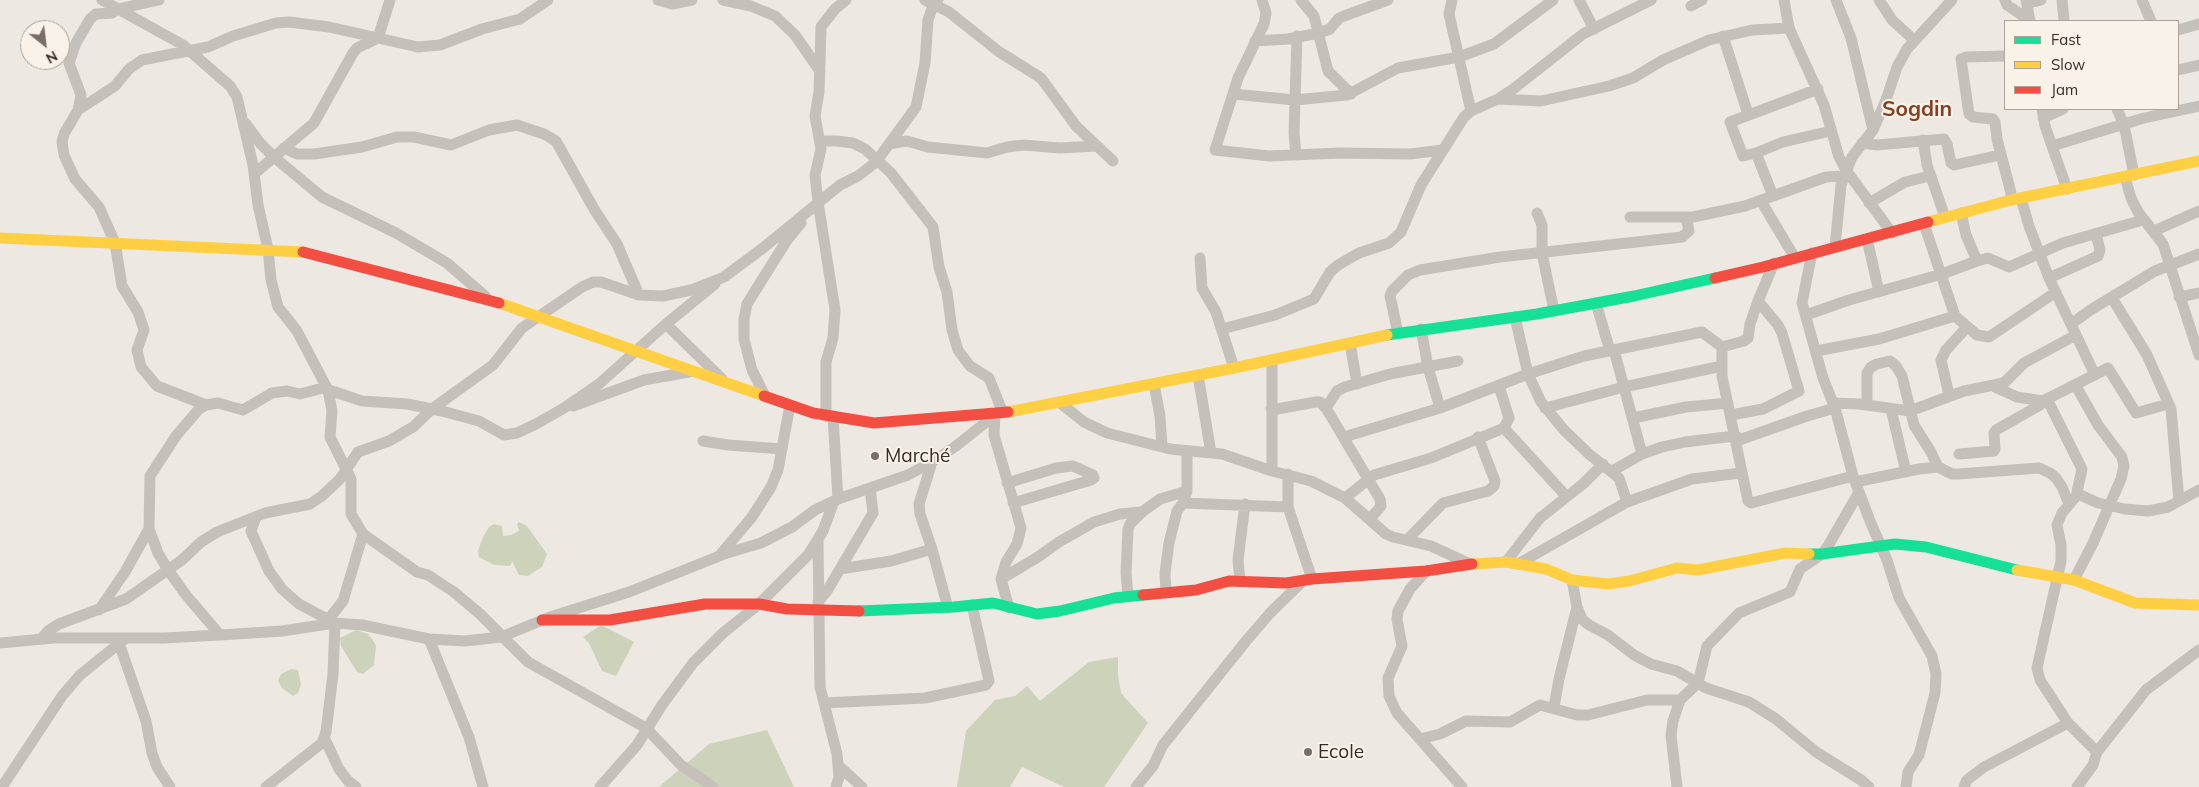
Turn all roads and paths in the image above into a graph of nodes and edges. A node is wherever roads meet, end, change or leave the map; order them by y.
1 (102, 0) edge
2 (159, 0) edge
3 (390, 0) edge
4 (548, 0) edge
5 (658, 0) edge
6 (692, 0) edge
7 (723, 0) edge
8 (846, 0) edge
9 (1262, 0) edge
10 (1301, 0) edge
11 (1388, 0) edge
12 (1452, 0) edge
13 (1553, 0) edge
14 (1579, 0) edge
15 (1651, 0) edge
16 (1702, 0) edge
17 (1784, 0) edge
18 (1836, 0) edge
19 (1879, 0) edge
20 (1952, 0) edge
21 (2005, 0) edge
22 (2042, 0) edge
23 (2062, 0) edge
24 (2142, 0) edge
25 (932, 1) edge
26 (2026, 2) edge
27 (1691, 6) dead end
28 (118, 9) junction
29 (2028, 20) edge
30 (2029, 20) edge
31 (2062, 20) edge
32 (2151, 20) edge
33 (2199, 24) edge
34 (1789, 28) junction
35 (1594, 29) junction
36 (2179, 30) edge
37 (1319, 33) junction
38 (1297, 36) junction
39 (1723, 36) junction
40 (378, 38) junction
41 (1914, 40) junction
42 (1255, 41) junction
43 (190, 50) junction
44 (2004, 56) edge
45 (1459, 57) junction
46 (2199, 65) edge
47 (2179, 70) edge
48 (820, 71) junction
49 (1818, 89) junction
50 (1233, 94) junction
51 (1351, 94) junction
52 (1498, 99) junction
53 (1295, 100) junction
54 (2179, 105) edge
55 (2199, 106) edge
56 (78, 110) junction
57 (2058, 110) edge
58 (2117, 110) edge
59 (2165, 110) edge
60 (1471, 111) junction
61 (1748, 114) junction
62 (2043, 114) edge
63 (243, 118) junction
64 (2124, 125) junction
65 (1873, 130) junction
66 (1831, 131) junction
67 (1923, 140) junction
68 (820, 141) junction
69 (1862, 143) junction
70 (889, 144) junction
71 (1097, 146) junction
72 (2052, 146) junction
73 (284, 148) junction
74 (1442, 150) junction
75 (1756, 153) junction
76 (1296, 155) junction
77 (2000, 155) junction
78 (274, 157) junction
79 (878, 161) junction
80 (1113, 161) dead end
81 (2199, 161) edge
82 (1845, 173) junction
83 (254, 174) junction
84 (1930, 176) junction
85 (2129, 176) junction
86 (2067, 189) junction
87 (1773, 196) junction
88 (2016, 199) junction
89 (1761, 201) junction
90 (818, 202) junction
91 (1869, 203) junction
92 (2199, 211) edge
93 (1537, 213) dead end
94 (1961, 213) junction
95 (1630, 217) dead end
96 (1945, 217) junction
97 (1686, 218) junction
98 (2143, 220) junction
99 (1924, 224) junction
100 (2154, 231) junction
101 (1892, 233) junction
102 (2096, 234) junction
103 (0, 238) edge
104 (1866, 239) junction
105 (115, 243) junction
106 (1835, 247) junction
107 (268, 249) junction
108 (1542, 253) junction
109 (1812, 253) junction
110 (2040, 254) junction
111 (2199, 254) edge
112 (1200, 258) dead end
113 (1794, 258) junction
114 (1977, 261) junction
115 (1774, 263) junction
116 (2169, 265) junction
117 (1942, 274) junction
118 (724, 277) junction
119 (2049, 278) junction
120 (1879, 292) junction
121 (2056, 292) junction
122 (2199, 292) edge
123 (639, 295) junction
124 (2180, 297) junction
125 (2112, 298) junction
126 (488, 299) junction
127 (1758, 301) junction
128 (1596, 303) junction
129 (1554, 310) junction
130 (1806, 315) junction
131 (538, 316) junction
132 (1955, 316) junction
133 (1514, 317) junction
134 (666, 324) junction
135 (1966, 327) junction
136 (1222, 329) junction
137 (1421, 329) junction
138 (2073, 329) junction
139 (2195, 331) edge
140 (1398, 333) junction
141 (1350, 343) junction
142 (1722, 347) junction
143 (1612, 350) junction
144 (1816, 350) junction
145 (636, 351) junction
146 (2199, 355) edge
147 (1272, 360) junction
148 (1458, 361) dead end
149 (1722, 366) junction
150 (1428, 367) junction
151 (1234, 368) junction
152 (694, 371) junction
153 (1528, 374) junction
154 (1198, 375) junction
155 (2095, 375) junction
156 (724, 382) junction
157 (1154, 384) junction
158 (1358, 384) junction
159 (1499, 386) junction
160 (2076, 386) junction
161 (1624, 387) junction
162 (1995, 387) junction
163 (328, 390) junction
164 (1949, 395) junction
165 (766, 396) junction
166 (2045, 400) junction
167 (1059, 402) junction
168 (1728, 403) junction
169 (2168, 404) junction
170 (206, 405) junction
171 (790, 405) junction
172 (1867, 405) junction
173 (1834, 406) junction
174 (564, 408) junction
175 (1326, 408) junction
176 (1440, 408) junction
177 (1545, 408) junction
178 (432, 409) junction
179 (1271, 409) junction
180 (1891, 409) junction
181 (1910, 411) junction
182 (999, 414) junction
183 (1731, 415) junction
184 (829, 417) junction
185 (1633, 418) junction
186 (1504, 428) junction
187 (1735, 436) junction
188 (1344, 437) junction
189 (1478, 437) junction
190 (703, 440) dead end
191 (1162, 447) junction
192 (782, 449) junction
193 (1187, 450) junction
194 (1211, 453) junction
195 (1642, 454) junction
196 (1959, 454) dead end
197 (932, 462) junction
198 (1603, 464) junction
199 (1938, 467) junction
200 (348, 469) junction
201 (1272, 471) junction
202 (1612, 472) junction
203 (1906, 472) junction
204 (1741, 473) junction
205 (1288, 474) junction
206 (1368, 480) junction
207 (1007, 483) junction
208 (1856, 484) junction
209 (870, 488) junction
210 (2199, 490) edge
211 (1187, 491) junction
212 (2078, 494) junction
213 (1566, 496) junction
214 (1345, 498) junction
215 (836, 500) junction
216 (2179, 501) junction
217 (1627, 502) junction
218 (1013, 503) junction
219 (1183, 503) junction
220 (1245, 504) junction
221 (2069, 504) junction
222 (2108, 505) junction
223 (1288, 507) junction
224 (1142, 512) junction
225 (256, 517) junction
226 (1370, 520) junction
227 (149, 529) junction
228 (363, 534) junction
229 (1407, 540) junction
230 (818, 541) junction
231 (1881, 546) junction
232 (932, 549) junction
233 (1822, 554) junction
234 (719, 556) junction
235 (1512, 563) junction
236 (1471, 564) junction
237 (840, 569) junction
238 (168, 570) junction
239 (1426, 571) junction
240 (2057, 577) junction
241 (1001, 579) junction
242 (1308, 579) junction
243 (1572, 580) junction
244 (2074, 580) junction
245 (1240, 582) junction
246 (1166, 593) junction
247 (1128, 596) junction
248 (759, 604) junction
249 (818, 605) junction
250 (972, 605) junction
251 (2199, 605) edge
252 (1577, 607) junction
253 (948, 608) junction
254 (1009, 608) junction
255 (99, 610) junction
256 (542, 620) junction
257 (332, 622) junction
258 (220, 635) junction
259 (501, 637) junction
260 (41, 639) junction
261 (429, 639) junction
262 (123, 640) junction
263 (0, 643) edge
264 (2199, 650) edge
265 (1698, 683) junction
266 (1680, 700) junction
267 (824, 704) junction
268 (1554, 708) junction
269 (2068, 723) junction
270 (646, 728) junction
271 (324, 737) junction
272 (1420, 739) junction
273 (2097, 752) junction
274 (838, 764) junction
275 (353, 786) edge
276 (2, 787) edge
277 (170, 787) edge
278 (266, 787) edge
279 (483, 787) edge
280 (600, 787) edge
281 (713, 787) edge
282 (836, 787) edge
283 (862, 787) edge
284 (1136, 787) edge
285 (1462, 787) edge
286 (1677, 787) edge
287 (1869, 787) edge
288 (1906, 787) edge
289 (1964, 787) edge
290 (2077, 787) edge

1 - 28 street
2 - 28 street
3 - 40 street
4 - 40 street
5 - 6 street
7 - 48 street
8 - 48 street
9 - 42 street
10 - 37 street
11 - 37 street
12 - 45 street
13 - 45 street
14 - 35 street
15 - 35 street
16 - 27 street
17 - 34 street
18 - 65 street
19 - 41 street
20 - 41 street
21 - 29 street
22 - 26 street
23 - 31 street
24 - 32 street
25 - 70 street
25 - 71 street
26 - 30 street
28 - 43 street
28 - 56 street
33 - 36 street
34 - 39 street
34 - 49 street
35 - 52 street
37 - 38 street
37 - 51 street
38 - 42 street
38 - 53 street
39 - 52 street
39 - 61 street
40 - 43 street
40 - 73 street
41 - 65 street
42 - 50 street
43 - 56 street
43 - 63 street
44 - 77 street
45 - 51 street
45 - 60 street
46 - 47 street
48 - 68 street
49 - 61 street
49 - 66 street
50 - 53 street
50 - 76 street
51 - 53 street
52 - 60 street
53 - 76 street
54 - 55 street
56 - 105 street
57 - 62 street
58 - 64 street
59 - 64 street
60 - 74 street
61 - 75 street
62 - 72 street
63 - 78 street
63 - 83 street
64 - 72 street
64 - 85 street
65 - 69 street
66 - 75 street
66 - 82 street
67 - 69 street
67 - 77 street
67 - 84 street
68 - 79 street
68 - 90 street
69 - 82 street
70 - 71 street
70 - 79 street
71 - 80 street
72 - 86 street
73 - 78 street
73 - 123 street
74 - 76 street
74 - 136 street
75 - 87 street
77 - 88 street
78 - 83 street
78 - 126 street
79 - 90 street
79 - 182 street
81 - 85 street
82 - 87 street
82 - 91 street
82 - 106 street
83 - 107 street
84 - 91 street
84 - 96 street
85 - 86 street
85 - 98 street
86 - 88 street
87 - 89 street
88 - 94 street
88 - 110 street
89 - 97 street
89 - 113 street
90 - 118 street
90 - 165 street
90 - 184 street
91 - 101 street
92 - 100 street
93 - 108 street
94 - 96 street
94 - 114 street
95 - 97 street
96 - 99 street
97 - 108 street
98 - 100 street
98 - 102 street
99 - 101 street
99 - 117 street
100 - 116 street
101 - 104 street
102 - 110 street
102 - 119 street
103 - 105 street
104 - 106 street
104 - 120 street
105 - 107 street
105 - 170 street
106 - 109 street
107 - 126 street
107 - 163 street
108 - 129 street
108 - 140 street
109 - 113 street
109 - 130 street
110 - 114 street
110 - 119 street
111 - 116 street
112 - 136 street
113 - 115 street
114 - 117 street
115 - 127 street
115 - 128 street
116 - 124 street
116 - 125 street
117 - 120 street
117 - 132 street
118 - 123 street
118 - 134 street
119 - 121 street
120 - 130 street
121 - 135 street
121 - 138 street
122 - 124 street
123 - 131 street
124 - 139 street
125 - 138 street
125 - 169 street
126 - 131 street
127 - 142 street
127 - 183 street
128 - 129 street
128 - 143 street
129 - 133 street
130 - 144 street
131 - 145 street
131 - 178 street
132 - 135 street
132 - 144 street
133 - 137 street
133 - 153 street
134 - 145 street
134 - 156 street
135 - 164 street
136 - 151 street
137 - 140 street
137 - 150 street
138 - 155 street
138 - 162 street
139 - 146 street
140 - 141 street
141 - 147 street
141 - 158 street
142 - 143 street
142 - 149 street
143 - 153 street
143 - 161 street
144 - 173 street
145 - 152 street
145 - 174 street
147 - 151 street
147 - 179 street
148 - 150 street
149 - 161 street
149 - 168 street
150 - 158 street
150 - 176 street
151 - 154 street
152 - 156 street
152 - 174 street
153 - 159 street
153 - 177 street
154 - 157 street
154 - 194 street
155 - 160 street
155 - 169 street
156 - 165 street
157 - 167 street
157 - 191 street
158 - 175 street
159 - 176 street
159 - 186 street
160 - 166 street
160 - 222 street
161 - 177 street
161 - 185 street
162 - 164 street
162 - 166 street
163 - 170 street
163 - 178 street
163 - 200 street
164 - 181 street
165 - 171 street
166 - 196 street
166 - 212 street
167 - 182 street
167 - 191 street
168 - 183 street
168 - 185 street
169 - 216 street
170 - 227 street
171 - 184 street
171 - 192 street
172 - 173 street
172 - 180 street
172 - 181 street
173 - 187 street
173 - 208 street
174 - 178 street
175 - 179 street
175 - 188 street
176 - 188 street
177 - 198 street
178 - 200 street
179 - 201 street
180 - 181 street
180 - 203 street
181 - 199 street
182 - 184 street
182 - 197 street
182 - 207 street
183 - 187 street
184 - 215 street
185 - 195 street
186 - 189 street
186 - 213 street
187 - 195 street
187 - 204 street
188 - 206 street
189 - 206 street
189 - 229 street
190 - 192 street
191 - 193 street
192 - 234 street
193 - 194 street
193 - 211 street
194 - 201 street
195 - 202 street
197 - 209 street
197 - 232 street
198 - 202 street
198 - 213 street
199 - 203 street
199 - 221 street
200 - 225 street
200 - 228 street
201 - 205 street
202 - 217 street
203 - 208 street
204 - 208 street
204 - 217 street
205 - 214 street
205 - 223 street
206 - 214 street
206 - 226 street
207 - 218 street
207 - 218 street
208 - 231 street
208 - 233 street
209 - 215 street
209 - 237 street
210 - 216 street
211 - 219 street
211 - 224 street
212 - 221 street
212 - 222 street
213 - 235 street
214 - 226 street
215 - 230 street
215 - 234 street
216 - 222 street
217 - 235 street
218 - 241 street
219 - 220 street
219 - 246 street
220 - 223 street
220 - 245 street
221 - 240 street
222 - 244 street
223 - 242 street
224 - 241 street
224 - 247 street
225 - 238 street
225 - 257 street
226 - 229 street
227 - 238 street
227 - 255 street
228 - 257 street
228 - 259 street
229 - 236 street
230 - 248 street
230 - 249 street
231 - 233 street
231 - 240 street
231 - 288 street
232 - 237 street
232 - 253 street
233 - 243 street
233 - 265 street
234 - 256 street
235 - 236 street
235 - 243 street
236 - 239 street
237 - 249 street
238 - 255 street
238 - 258 street
239 - 242 street
239 - 272 street
240 - 244 street
240 - 269 street
241 - 254 street
242 - 245 street
242 - 284 street
243 - 252 street
244 - 251 street
245 - 246 street
246 - 247 street
247 - 254 street
248 - 249 street
248 - 256 street
248 - 270 street
249 - 253 street
249 - 267 street
250 - 253 street
250 - 254 street
250 - 267 street
252 - 265 street
252 - 268 street
255 - 260 street
256 - 259 street
257 - 258 street
257 - 261 street
257 - 271 street
258 - 262 street
259 - 261 street
259 - 270 street
260 - 262 street
260 - 263 street
261 - 279 street
262 - 276 street
262 - 277 street
264 - 273 street
265 - 266 street
265 - 287 street
266 - 268 street
266 - 286 street
267 - 274 street
268 - 272 street
269 - 273 street
269 - 289 street
270 - 280 street
270 - 281 street
271 - 275 street
271 - 278 street
272 - 285 street
273 - 290 street
274 - 282 street
274 - 283 street

